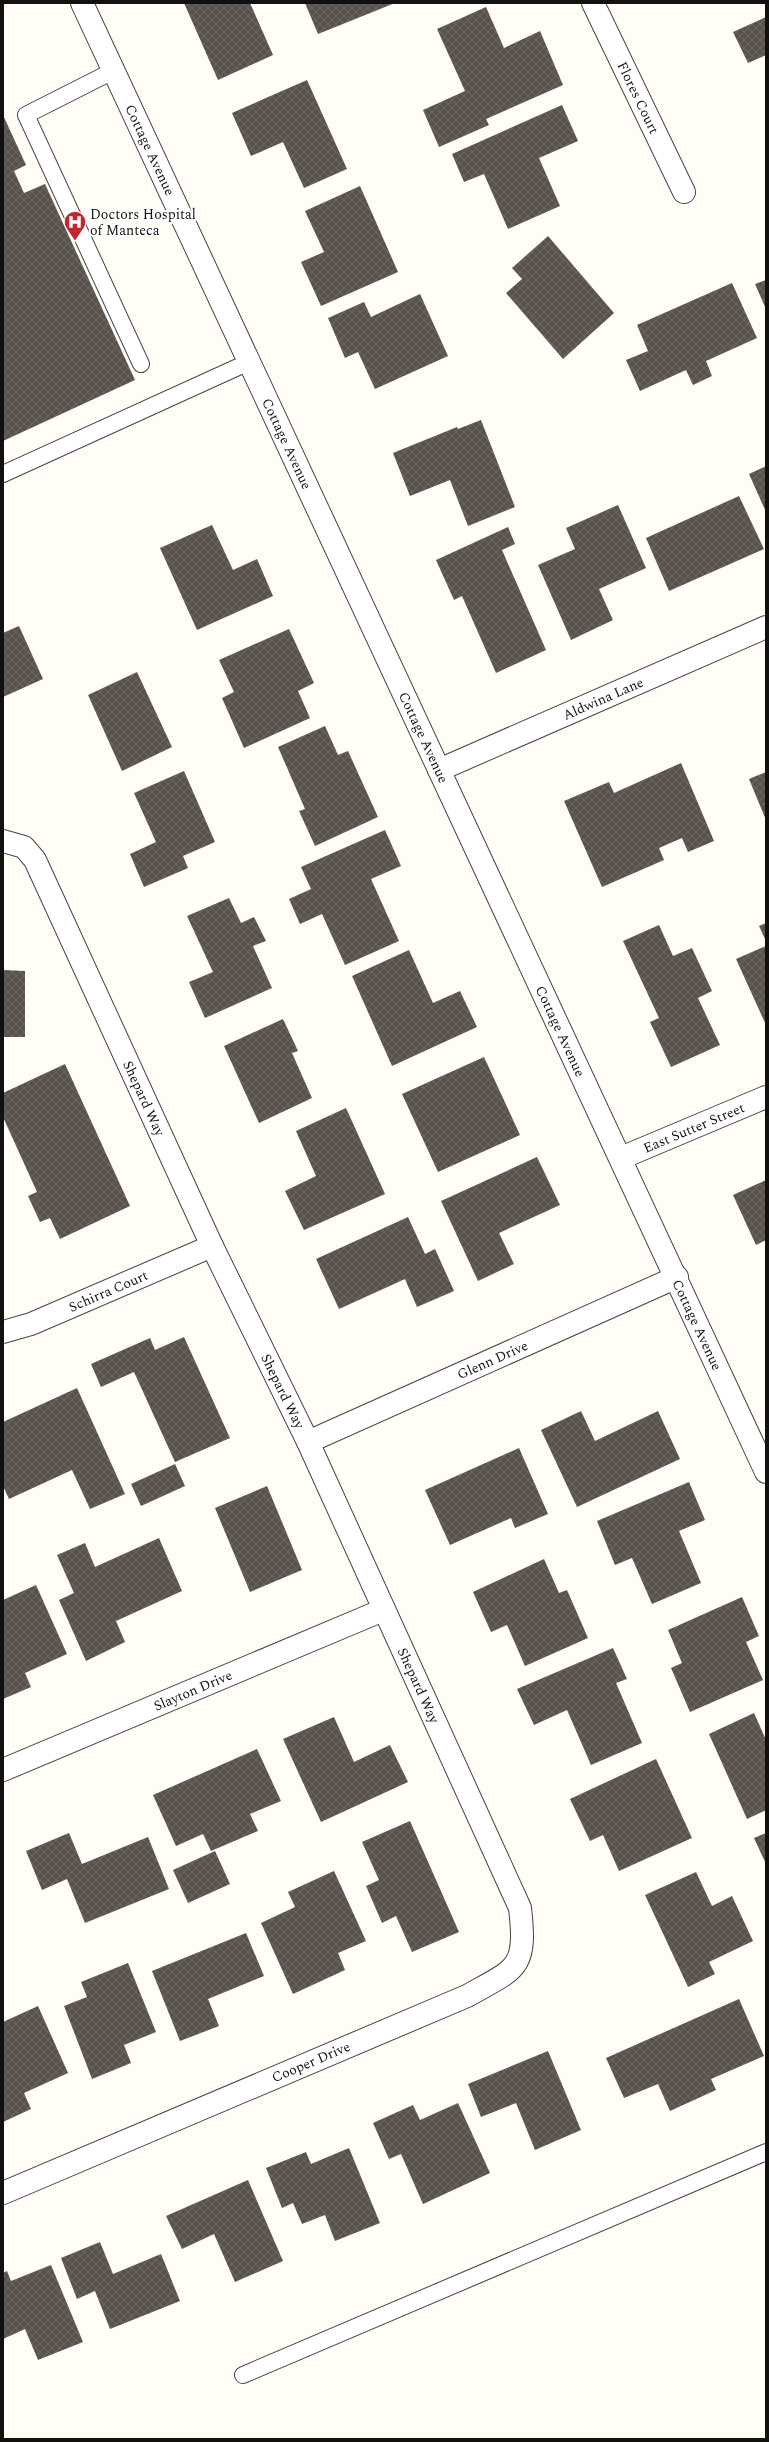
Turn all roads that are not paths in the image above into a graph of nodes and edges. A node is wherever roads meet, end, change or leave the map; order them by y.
1 (82, 3) edge
2 (593, 3) edge
3 (114, 71) junction
4 (684, 192) dead end
5 (249, 362) junction
6 (141, 364) dead end
7 (3, 474) edge
8 (766, 627) edge
9 (439, 770) junction
10 (3, 841) edge
11 (766, 1097) edge
12 (621, 1158) junction
13 (212, 1246) junction
14 (677, 1277) junction
15 (3, 1332) edge
16 (308, 1442) junction
17 (766, 1472) edge
18 (383, 1610) junction
19 (3, 1770) edge
20 (500, 1864) joint
21 (766, 2152) edge
22 (3, 2193) edge
23 (243, 2375) dead end

1 - 3 street, Cottage Avenue
2 - 4 street, Flores Court
3 - 5 street, Cottage Avenue
3 - 6 lane
5 - 7 lane
5 - 9 street, Cottage Avenue
8 - 9 street, Aldwina Lane
9 - 12 street, Cottage Avenue
10 - 13 street, Shepard Way
11 - 12 street, East Sutter Street
12 - 14 street, Cottage Avenue
13 - 15 street, Schirra Court
13 - 16 street, Shepard Way
14 - 16 street, Glenn Drive
14 - 17 street, Cottage Avenue
16 - 18 street, Shepard Way
18 - 19 street, Slayton Drive
18 - 20 street, Shepard Way
20 - 22 street, Cooper Drive
21 - 23 lane

